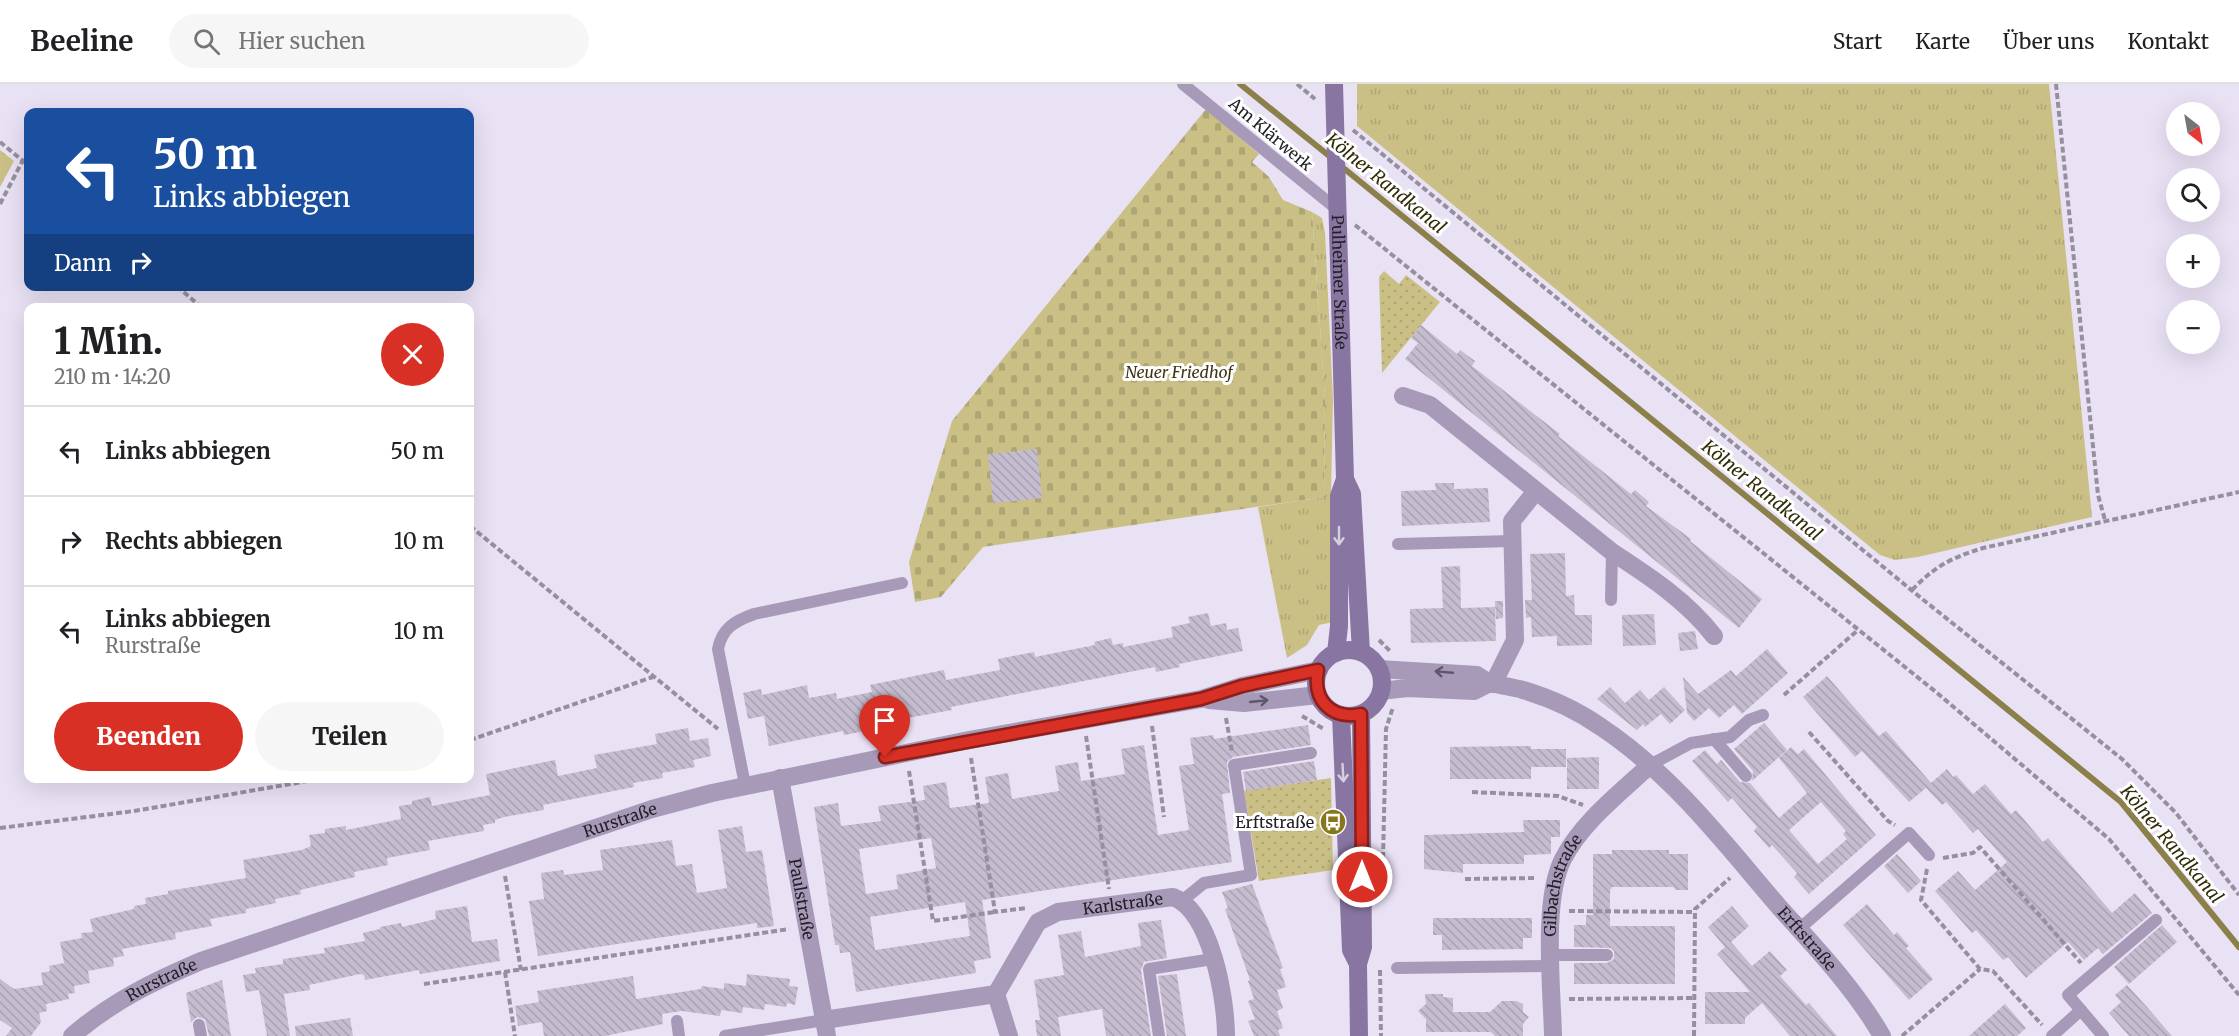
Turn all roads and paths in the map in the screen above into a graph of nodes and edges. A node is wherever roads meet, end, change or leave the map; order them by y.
1 (1183, 84) edge
2 (1334, 84) edge
3 (2056, 84) edge
4 (1354, 131) dead end
5 (0, 142) edge
6 (23, 160) joint
7 (0, 204) edge
8 (1338, 210) junction
9 (1357, 227) dead end
10 (183, 291) edge
11 (196, 303) edge
12 (1403, 396) dead end
13 (1345, 478) junction
14 (1536, 491) junction
15 (2239, 492) edge
16 (2105, 520) junction
17 (474, 529) edge
18 (1512, 541) junction
19 (1398, 544) dead end
20 (1612, 552) junction
21 (902, 584) dead end
22 (1912, 590) junction
23 (1611, 600) dead end
24 (1858, 630) junction
25 (1375, 631) dead end
26 (1714, 636) dead end
27 (1361, 652) junction
28 (1336, 653) junction
29 (1398, 668) junction
30 (1379, 669) junction
31 (1318, 670) junction
32 (654, 677) junction
33 (1491, 684) junction
34 (1381, 691) junction
35 (1318, 695) junction
36 (1784, 695) dead end
37 (1201, 699) junction
38 (1149, 707) junction
39 (1226, 714) dead end
40 (1298, 714) dead end
41 (1361, 714) junction
42 (1763, 715) dead end
43 (1083, 719) junction
44 (1341, 723) junction
45 (1386, 729) dead end
46 (1809, 732) dead end
47 (1714, 739) junction
48 (474, 740) edge
49 (969, 740) junction
50 (737, 744) junction
51 (1387, 747) dead end
52 (906, 753) junction
53 (1311, 753) dead end
54 (1234, 765) junction
55 (1650, 765) junction
56 (1746, 776) dead end
57 (780, 778) junction
58 (295, 783) edge
59 (745, 786) junction
60 (1472, 792) dead end
61 (1601, 811) junction
62 (1164, 817) dead end
63 (0, 828) edge
64 (1909, 833) junction
65 (1929, 855) junction
66 (503, 859) junction
67 (1744, 866) junction
68 (1556, 878) junction
69 (1465, 879) dead end
70 (2239, 895) edge
71 (1183, 900) junction
72 (1111, 904) junction
73 (1552, 911) junction
74 (995, 912) junction
75 (1694, 912) junction
76 (2156, 920) dead end
77 (1038, 922) junction
78 (807, 926) junction
79 (1799, 929) junction
80 (1607, 955) dead end
81 (1213, 959) junction
82 (1551, 961) junction
83 (1358, 964) junction
84 (1397, 968) dead end
85 (1980, 969) junction
86 (521, 970) junction
87 (505, 972) junction
88 (2092, 975) junction
89 (424, 984) dead end
90 (996, 994) junction
91 (2239, 995) edge
92 (1694, 998) junction
93 (1552, 999) junction
94 (2081, 1010) junction
95 (677, 1021) dead end
96 (826, 1028) edge
97 (2048, 1032) edge
98 (72, 1036) edge
99 (515, 1036) edge
100 (679, 1036) edge
101 (725, 1036) edge
102 (1009, 1036) edge
103 (1159, 1036) edge
104 (1226, 1036) edge
105 (1359, 1036) edge
106 (1553, 1036) edge
107 (1694, 1036) edge
108 (1882, 1036) edge
109 (1902, 1036) edge
110 (2103, 1036) edge

1 - 8 lane, Am Klärwerk
2 - 8 main road, Pulheimer Straße
3 - 16 path
4 - 22 path
5 - 6 path
6 - 7 path
8 - 13 main road, Pulheimer Straße
9 - 24 path
10 - 11 path
12 - 14 street
13 - 27 main road, Pulheimer Straße
13 -> 28 main road, Pulheimer Straße
14 - 18 street
14 - 20 street
15 - 16 path
16 - 22 path
17 - 32 path
18 - 19 lane
18 - 33 street
20 - 23 lane
20 - 26 street
21 - 50 lane
22 - 70 path
24 - 36 path
24 - 91 path
25 - 29 path
27 - 28 main road
27 - 30 main road
28 - 31 main road
29 - 30 street, Erftstraße
33 -> 29 street, Erftstraße
30 - 34 main road
31 - 35 main road
31 - 37 street, Rurstraße
32 - 48 path
32 - 50 path
33 - 34 street, Erftstraße
33 - 55 street, Erftstraße
34 - 41 main road
37 -> 35 street, Rurstraße
35 - 44 main road
37 - 38 street, Rurstraße
38 - 43 street, Rurstraße
38 - 62 path
39 - 54 path
40 - 44 path
41 - 44 main road
41 - 83 main road
42 - 47 lane
43 - 49 street, Rurstraße
43 - 72 path
44 -> 83 main road
45 - 51 path
46 - 64 path
47 - 55 lane
47 - 56 lane
49 - 52 street, Rurstraße
49 - 74 path
50 - 59 lane
52 - 57 street, Rurstraße
52 - 74 path
53 - 54 lane
54 - 71 lane
55 - 61 street, Gilbachstraße
55 - 67 street, Erftstraße
57 - 59 street, Rurstraße
57 - 78 street, Paulstraße
58 - 63 path
59 - 66 street, Rurstraße
60 - 61 path
61 - 68 street, Gilbachstraße
64 - 65 lane
64 - 79 lane
65 - 85 path
65 - 88 path
66 - 86 path
66 - 98 street, Rurstraße
67 - 75 path
67 - 79 street, Erftstraße
68 - 69 path
68 - 73 street, Gilbachstraße
71 - 72 street, Karlstraße
71 - 81 street, Karlstraße
72 - 77 street, Karlstraße
73 - 75 path
73 - 82 street, Gilbachstraße
74 - 77 path
75 - 92 path
76 - 88 lane
77 - 90 street
78 - 86 path
78 - 96 street, Paulstraße
79 - 108 street, Erftstraße
80 - 82 lane
81 - 103 lane
81 - 104 street, Karlstraße
82 - 84 lane
82 - 93 street, Gilbachstraße
83 - 105 main road
85 - 97 path
85 - 109 path
86 - 87 path
87 - 89 path
87 - 99 path
88 - 94 lane
90 - 96 street
90 - 102 street
92 - 93 path
92 - 107 path
93 - 106 street, Gilbachstraße
94 - 97 lane
94 - 110 lane
95 - 100 lane
96 - 101 lane

